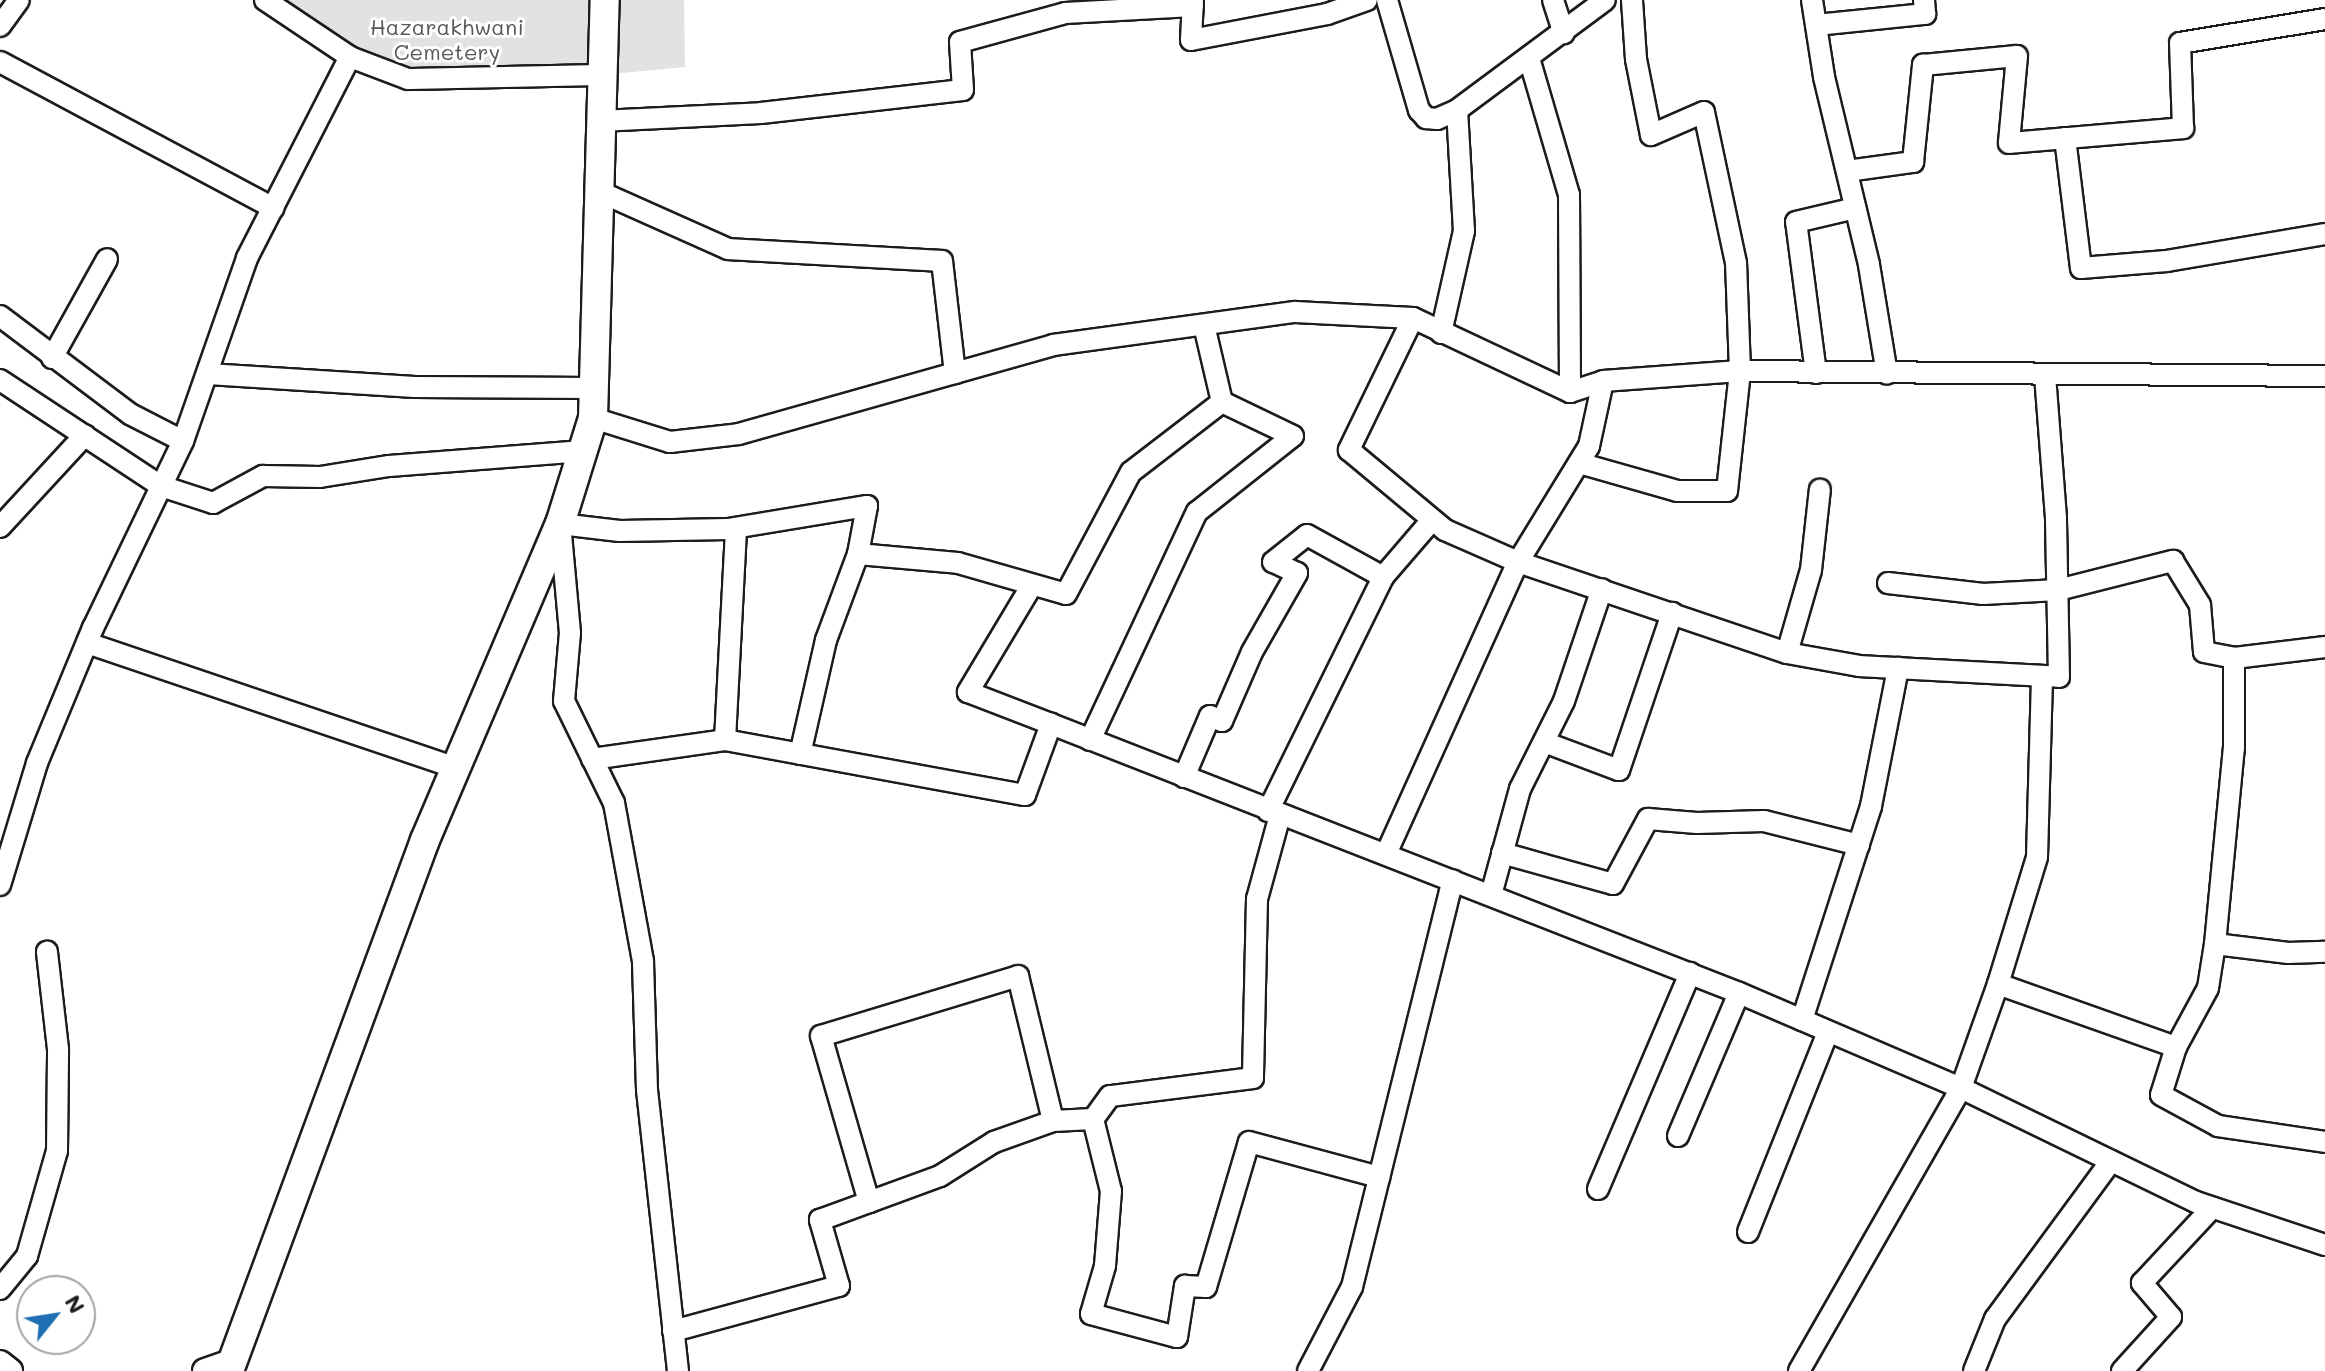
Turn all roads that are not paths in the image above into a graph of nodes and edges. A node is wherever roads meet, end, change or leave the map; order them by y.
1 (19, 0) edge
2 (265, 0) edge
3 (605, 0) edge
4 (1367, 0) edge
5 (1387, 0) edge
6 (1553, 0) edge
7 (1605, 0) edge
8 (1632, 0) edge
9 (1812, 0) edge
10 (1924, 0) edge
11 (1193, 3) edge
12 (1064, 7) edge
13 (2325, 19) edge
14 (1816, 25) junction
15 (0, 26) edge
16 (1564, 33) junction
17 (350, 57) junction
18 (1529, 58) junction
19 (0, 62) edge
20 (601, 75) junction
21 (1457, 110) junction
22 (600, 121) junction
23 (2065, 138) junction
24 (1847, 171) junction
25 (598, 191) junction
26 (273, 208) junction
27 (1855, 208) junction
28 (2325, 234) edge
29 (107, 259) dead end
30 (0, 316) edge
31 (1413, 318) junction
32 (1204, 325) junction
33 (1441, 333) junction
34 (52, 358) junction
35 (1740, 371) junction
36 (955, 373) junction
37 (1816, 373) junction
38 (208, 374) junction
39 (1887, 374) junction
40 (2045, 375) junction
41 (2325, 376) edge
42 (0, 380) edge
43 (1603, 381) junction
44 (594, 388) junction
45 (1570, 392) junction
46 (1222, 402) junction
47 (593, 418) junction
48 (85, 435) junction
49 (183, 441) junction
50 (583, 451) junction
51 (1579, 463) junction
52 (161, 486) junction
53 (1820, 489) dead end
54 (1432, 520) junction
55 (560, 524) junction
56 (0, 527) edge
57 (736, 528) junction
58 (858, 554) junction
59 (1518, 562) junction
60 (1383, 577) junction
61 (1888, 583) dead end
62 (1032, 585) junction
63 (1602, 589) junction
64 (2058, 590) junction
65 (1672, 613) junction
66 (87, 643) junction
67 (2325, 647) edge
68 (1787, 653) junction
69 (2234, 658) junction
70 (1898, 668) junction
71 (2042, 676) junction
72 (1051, 724) junction
73 (725, 740) junction
74 (1090, 740) junction
75 (1544, 742) junction
76 (800, 754) junction
77 (592, 759) junction
78 (456, 768) junction
79 (1184, 777) junction
80 (1274, 813) junction
81 (1859, 845) junction
82 (1502, 853) junction
83 (1386, 854) junction
84 (1453, 880) junction
85 (0, 885) edge
86 (1491, 895) junction
87 (2215, 944) junction
88 (47, 952) dead end
89 (2325, 952) edge
90 (1690, 973) junction
91 (1998, 984) junction
92 (1739, 993) junction
93 (1802, 1020) junction
94 (1828, 1032) junction
95 (2176, 1047) junction
96 (1961, 1088) junction
97 (1093, 1119) junction
98 (1053, 1121) junction
99 (1678, 1136) dead end
100 (2325, 1142) edge
101 (2111, 1161) junction
102 (1379, 1177) junction
103 (1598, 1189) dead end
104 (869, 1202) junction
105 (2212, 1208) junction
106 (1748, 1232) dead end
107 (2325, 1245) edge
108 (0, 1289) edge
109 (673, 1331) junction
110 (0, 1363) edge
111 (237, 1368) edge
112 (10, 1371) edge
113 (205, 1371) edge
114 (678, 1371) edge
115 (1308, 1371) edge
116 (1799, 1371) edge
117 (1974, 1371) edge
118 (2122, 1371) edge

1 - 15 street
2 - 17 street
3 - 20 main road
4 - 11 street
5 - 21 street
6 - 16 street
7 - 16 street
8 - 35 street
9 - 14 street
10 - 14 street
11 - 12 street
12 - 22 street
13 - 23 street
14 - 24 street
16 - 18 street
17 - 20 street
17 - 26 street
18 - 21 street
18 - 45 street
19 - 26 street
20 - 22 main road
21 - 33 street
22 - 25 main road
23 - 24 street
23 - 28 street
24 - 27 street
25 - 36 street
25 - 44 main road
26 - 38 street
27 - 37 street
27 - 39 street
29 - 34 street
30 - 34 street
31 - 32 street
31 - 33 street
31 - 54 street
32 - 36 street
32 - 46 street
33 - 45 street
34 - 49 street
35 - 37 street
35 - 43 street
35 - 51 street
36 - 47 street
37 - 39 street
38 - 44 street
38 - 49 street
39 - 40 street
40 - 41 street
40 - 64 street
42 - 48 street
43 - 45 street
43 - 51 street
44 - 47 main road
46 - 62 street
46 - 74 street
47 - 50 main road
48 - 52 street
48 - 56 street
49 - 52 street
50 - 52 street
50 - 55 main road
51 - 59 street
52 - 66 street
53 - 68 street
54 - 59 street
54 - 60 street
55 - 57 street
55 - 77 street
55 - 78 main road
57 - 58 street
57 - 73 street
58 - 62 street
58 - 76 street
59 - 63 street
59 - 83 street
60 - 79 street
60 - 80 street
61 - 64 street
62 - 72 street
63 - 65 street
63 - 75 street
64 - 69 street
64 - 71 street
65 - 68 street
65 - 75 street
66 - 78 street
66 - 85 street
67 - 69 street
68 - 70 street
69 - 87 street
70 - 71 street
70 - 81 street
71 - 91 street
72 - 74 street
72 - 76 street
73 - 76 street
73 - 77 street
74 - 79 street
75 - 82 street
77 - 109 street
78 - 111 main road
79 - 80 street
80 - 83 street
80 - 97 street
81 - 82 street
81 - 93 street
82 - 86 street
83 - 84 street
84 - 86 street
84 - 102 street
86 - 90 street
87 - 89 street
87 - 95 street
88 - 108 street
90 - 92 street
90 - 103 street
91 - 95 street
91 - 96 street
92 - 93 street
92 - 99 street
93 - 94 street
94 - 96 street
94 - 106 street
95 - 100 street
96 - 101 street
96 - 116 street
97 - 98 street
97 - 102 street
98 - 104 street
98 - 104 street
101 - 105 street
101 - 117 street
102 - 115 street
104 - 109 street
105 - 107 street
105 - 118 street
109 - 114 street
110 - 112 street
111 - 113 street

